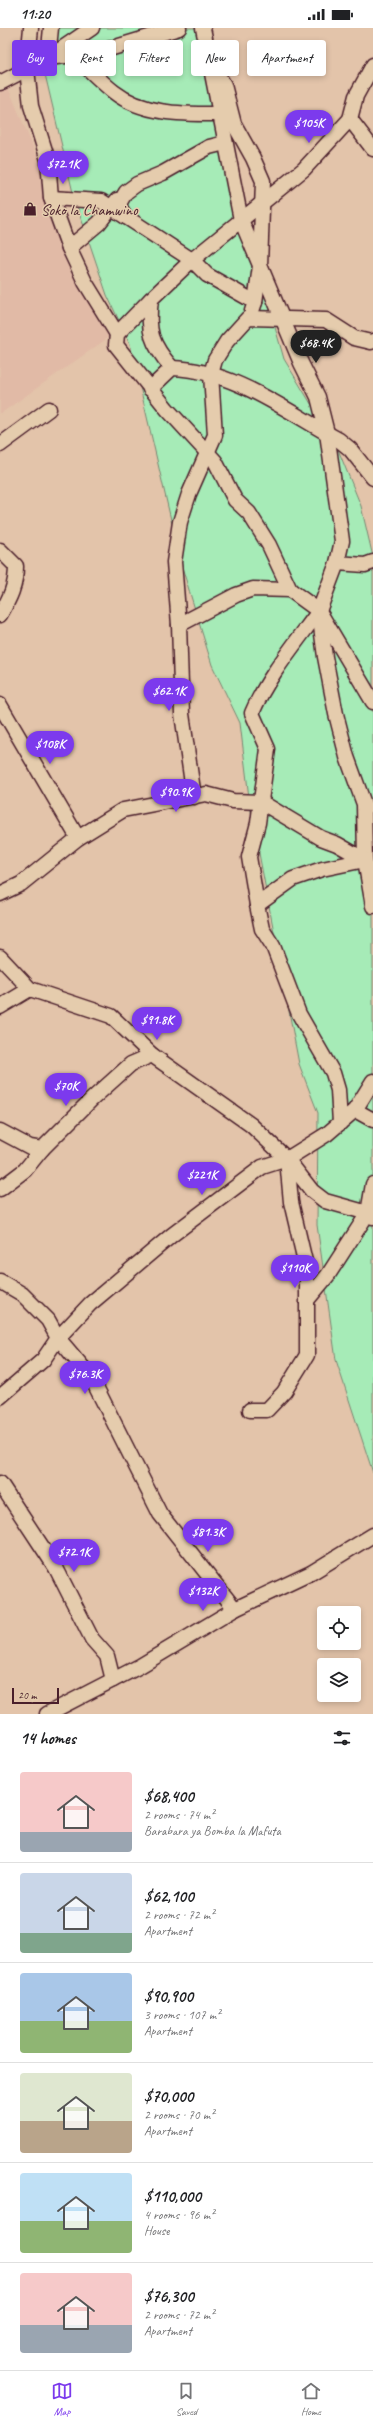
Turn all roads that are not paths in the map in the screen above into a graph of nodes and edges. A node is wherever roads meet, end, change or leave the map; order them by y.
1 (31, 28) edge
2 (51, 28) edge
3 (92, 28) edge
4 (179, 28) edge
5 (203, 28) edge
6 (30, 40) edge
7 (50, 40) edge
8 (205, 40) edge
9 (116, 48) edge
10 (57, 52) edge
11 (373, 65) edge
12 (14, 76) edge
13 (28, 76) edge
14 (96, 76) edge
15 (211, 76) edge
16 (218, 76) edge
17 (0, 83) edge
18 (219, 114) junction
19 (350, 119) junction
20 (225, 143) junction
21 (373, 149) edge
22 (126, 192) junction
23 (51, 198) junction
24 (263, 202) junction
25 (112, 206) junction
26 (126, 217) junction
27 (242, 220) junction
28 (69, 248) junction
29 (192, 260) junction
30 (260, 266) junction
31 (151, 299) junction
32 (255, 302) junction
33 (248, 318) junction
34 (283, 319) junction
35 (117, 334) junction
36 (373, 341) edge
37 (172, 368) junction
38 (211, 374) junction
39 (150, 389) junction
40 (49, 409) dead end
41 (327, 433) junction
42 (0, 445) edge
43 (208, 453) junction
44 (373, 478) edge
45 (0, 550) edge
46 (337, 562) junction
47 (373, 562) edge
48 (290, 590) junction
49 (319, 611) junction
50 (0, 615) edge
51 (179, 625) junction
52 (351, 667) junction
53 (330, 680) junction
54 (373, 702) edge
55 (0, 705) edge
56 (194, 796) junction
57 (261, 802) junction
58 (78, 838) junction
59 (365, 860) junction
60 (0, 894) edge
61 (256, 905) junction
62 (373, 906) edge
63 (0, 956) edge
64 (30, 989) junction
65 (0, 1007) edge
66 (152, 1055) junction
67 (373, 1082) edge
68 (355, 1110) junction
69 (373, 1120) edge
70 (340, 1124) junction
71 (0, 1130) edge
72 (42, 1150) junction
73 (287, 1159) junction
74 (373, 1184) edge
75 (0, 1189) edge
76 (370, 1215) edge
77 (0, 1281) edge
78 (308, 1299) junction
79 (58, 1338) junction
80 (0, 1397) edge
81 (250, 1410) dead end
82 (0, 1483) edge
83 (373, 1535) edge
84 (235, 1609) junction
85 (113, 1680) junction
86 (47, 1714) edge

1 - 6 street
2 - 7 street
3 - 10 street
4 - 9 street
5 - 8 street
11 - 19 street
12 - 17 street
13 - 23 street
14 - 18 street
15 - 18 street
16 - 24 street
18 - 20 street
19 - 21 street
19 - 24 street
20 - 22 street
20 - 27 street
22 - 25 street
22 - 26 street
23 - 25 street
23 - 28 street
24 - 27 street
24 - 30 street
25 - 26 street
25 - 28 street
26 - 29 street
27 - 29 street
27 - 30 street
28 - 35 street
29 - 31 street
29 - 32 street
30 - 32 street
30 - 34 street
31 - 35 street
31 - 37 street
32 - 33 street
33 - 34 street
33 - 38 street
34 - 36 street
34 - 41 street
35 - 39 street
37 - 38 street
37 - 39 street
38 - 41 street
38 - 43 street
39 - 43 street
40 - 42 street
41 - 44 street
41 - 46 street
43 - 48 street
43 - 51 street
45 - 50 street
46 - 47 street
46 - 49 street
48 - 49 street
48 - 51 street
49 - 52 street
49 - 53 street
49 - 57 street
51 - 56 street
52 - 53 street
52 - 54 street
53 - 59 street
55 - 58 street
56 - 57 street
56 - 58 street
57 - 59 street
57 - 61 street
58 - 60 street
59 - 61 street
59 - 62 street
61 - 70 street
63 - 64 street
64 - 65 street
64 - 66 street
66 - 72 street
66 - 73 street
67 - 68 street
68 - 69 street
68 - 70 street
70 - 73 street
71 - 72 street
72 - 75 street
73 - 76 street
73 - 78 street
73 - 79 street
74 - 76 street
76 - 78 street
77 - 79 street
78 - 81 street
79 - 80 street
79 - 84 street
82 - 85 street
83 - 84 street
84 - 85 street
85 - 86 street

